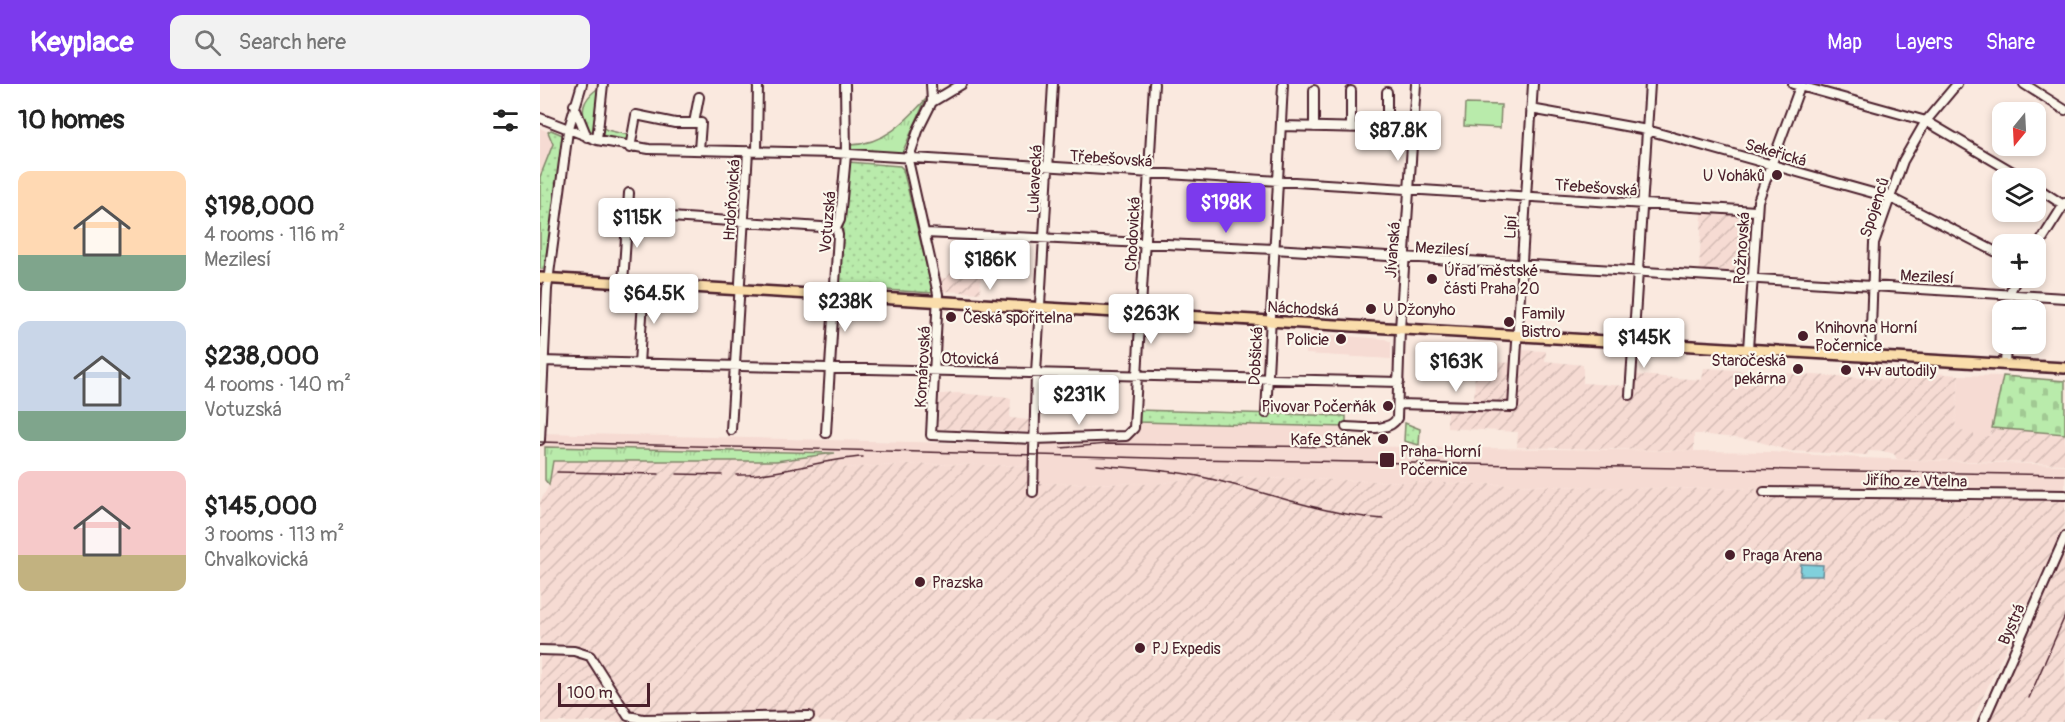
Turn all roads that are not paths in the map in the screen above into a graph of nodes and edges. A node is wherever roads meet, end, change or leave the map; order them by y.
1 (582, 84) edge
2 (603, 84) edge
3 (758, 84) edge
4 (845, 84) edge
5 (931, 84) edge
6 (962, 84) edge
7 (1053, 84) edge
8 (1154, 84) edge
9 (1283, 84) edge
10 (1416, 84) edge
11 (1533, 84) edge
12 (1650, 84) edge
13 (1957, 84) edge
14 (2024, 84) edge
15 (1798, 85) edge
16 (1314, 90) dead end
17 (1351, 91) dead end
18 (1387, 92) dead end
19 (699, 97) dead end
20 (932, 102) junction
21 (574, 105) junction
22 (1531, 109) junction
23 (2065, 110) edge
24 (540, 118) edge
25 (1926, 121) junction
26 (694, 123) junction
27 (1281, 126) junction
28 (1314, 126) junction
29 (1351, 128) junction
30 (1387, 129) junction
31 (1413, 129) junction
32 (1647, 130) junction
33 (568, 131) junction
34 (586, 137) junction
35 (597, 140) junction
36 (630, 148) junction
37 (699, 150) junction
38 (748, 151) junction
39 (757, 152) junction
40 (846, 155) junction
41 (908, 160) junction
42 (1772, 164) junction
43 (1049, 167) junction
44 (2006, 168) edge
45 (1149, 174) junction
46 (1278, 182) junction
47 (1410, 189) junction
48 (2046, 193) edge
49 (629, 194) dead end
50 (1526, 195) junction
51 (1891, 198) junction
52 (1642, 203) junction
53 (2065, 205) edge
54 (1756, 211) junction
55 (626, 214) junction
56 (744, 222) junction
57 (836, 228) junction
58 (925, 233) junction
59 (2046, 234) edge
60 (1044, 237) junction
61 (1145, 243) junction
62 (1274, 249) junction
63 (1992, 250) edge
64 (1405, 259) junction
65 (1521, 266) junction
66 (1637, 272) junction
67 (544, 278) edge
68 (1753, 279) junction
69 (623, 283) junction
70 (644, 284) junction
71 (1872, 286) junction
72 (2012, 288) edge
73 (739, 290) junction
74 (2009, 294) junction
75 (835, 295) junction
76 (2065, 298) edge
77 (2009, 300) edge
78 (938, 301) junction
79 (1040, 307) junction
80 (1141, 313) junction
81 (1270, 321) junction
82 (1400, 329) junction
83 (1517, 336) junction
84 (1633, 343) junction
85 (1748, 349) junction
86 (2006, 354) edge
87 (1870, 357) junction
88 (541, 362) edge
89 (639, 364) junction
90 (2005, 365) junction
91 (735, 366) junction
92 (2065, 368) edge
93 (830, 369) junction
94 (936, 371) junction
95 (1036, 373) junction
96 (1136, 376) junction
97 (1267, 379) junction
98 (1399, 382) junction
99 (1630, 395) dead end
100 (1398, 404) junction
101 (1266, 413) dead end
102 (1346, 427) dead end
103 (731, 430) dead end
104 (826, 433) dead end
105 (1034, 439) junction
106 (540, 440) edge
107 (1033, 492) dead end
108 (1764, 492) dead end
109 (2065, 495) edge
110 (2065, 537) edge
111 (540, 650) edge
112 (809, 716) dead end
113 (1983, 722) edge

1 - 21 street
2 - 35 street
3 - 39 street, Hrdoňovická
4 - 40 street, Votuzská
5 - 20 street
6 - 20 street
7 - 43 street, Lukavecká
8 - 45 street, Chodovická
9 - 27 street, Dobšická
10 - 31 street, Jívanská
11 - 22 street, Lipí
12 - 32 street
13 - 25 street, Spojenců
14 - 23 street
15 - 25 street
15 - 42 street, Rožnovská
16 - 28 street
17 - 29 street
18 - 30 street
19 - 26 street
20 - 41 street
21 - 33 street
21 - 34 street
22 - 32 street, Sekeřická
22 - 50 street, Lipí
24 - 33 street, Třebešovská
25 - 44 street
25 - 51 street, Spojenců
26 - 36 street
26 - 37 street
27 - 28 street
27 - 46 street, Dobšická
28 - 29 street
29 - 30 street
30 - 31 street
31 - 47 street, Jívanská
32 - 42 street, Sekeřická
32 - 52 street
33 - 34 street, Třebešovská
33 - 67 street
34 - 35 street, Třebešovská
35 - 36 street, Třebešovská
36 - 37 street, Třebešovská
37 - 38 street, Třebešovská
38 - 39 street, Třebešovská
38 - 56 street, Hrdoňovická
39 - 40 street, Třebešovská
40 - 41 street, Třebešovská
40 - 57 street, Votuzská
41 - 43 street, Třebešovská
41 - 58 street, Komárovská
42 - 51 street, Sekeřická
42 - 54 street, Rožnovská
43 - 45 street, Třebešovská
43 - 60 street, Lukavecká
45 - 46 street, Třebešovská
45 - 61 street, Chodovická
46 - 47 street, Třebešovská
46 - 62 street, Dobšická
47 - 50 street, Třebešovská
47 - 64 street, Jívanská
48 - 53 street
49 - 55 street
50 - 52 street, Třebešovská
50 - 65 street, Lipí
51 - 63 street, Sekeřická
51 - 71 street, Spojenců
52 - 54 street, Třebešovská
52 - 66 street
53 - 59 street
54 - 68 street, Rožnovská
55 - 56 street
55 - 69 street
56 - 57 street
56 - 73 street, Hrdoňovická
57 - 75 street, Votuzská
58 - 60 street, Mezilesí
58 - 78 street, Komárovská
60 - 61 street, Mezilesí
60 - 79 street, Lukavecká
61 - 62 street, Mezilesí
61 - 80 street, Chodovická
62 - 64 street, Mezilesí
62 - 81 street, Dobšická
64 - 65 street, Mezilesí
64 - 82 street, Jívanská
65 - 66 street, Mezilesí
65 - 83 street, Lipí
66 - 68 street, Mezilesí
66 - 84 street
67 - 69 main road, Náchodská
67 - 88 street
68 - 71 street, Mezilesí
68 - 85 street, Rožnovská
69 - 70 main road, Náchodská
70 - 73 main road, Náchodská
70 - 89 street
71 - 74 street, Mezilesí
71 - 87 street, Spojenců
72 - 74 street
73 - 75 main road, Náchodská
73 - 91 street, Hrdoňovická
74 - 76 street, Mezilesí
74 - 77 street
75 - 78 main road, Náchodská
75 - 93 street, Votuzská
78 - 79 main road, Náchodská
78 - 94 street, Komárovská
79 - 80 main road, Náchodská
79 - 95 street, Lukavecká
80 - 81 main road, Náchodská
80 - 96 street, Chodovická
81 - 82 main road, Náchodská
81 - 97 street, Dobšická
82 - 83 main road, Náchodská
82 - 98 street, Jívanská
83 - 84 main road, Náchodská
83 - 100 street, Lipí
84 - 85 main road, Náchodská
84 - 99 street
85 - 87 main road, Náchodská
86 - 90 street
87 - 90 main road, Náchodská
88 - 89 street, Otovická
88 - 106 street
89 - 91 street, Otovická
90 - 92 main road, Náchodská
91 - 93 street, Otovická
91 - 103 street, Hrdoňovická
93 - 94 street, Otovická
93 - 104 street, Votuzská
94 - 95 street, Otovická
94 - 105 street, Komárovská
95 - 96 street, Otovická
95 - 105 street, Lukavecká
96 - 97 street, Otovická
96 - 105 street, Chodovická
97 - 98 street, Otovická
97 - 101 street, Dobšická
98 - 100 street, Jívanská
100 - 102 street, Jívanská
105 - 107 street, Lukavecká
108 - 109 street, Jiřího ze Vtelna
110 - 113 street, Bystrá
111 - 112 street

